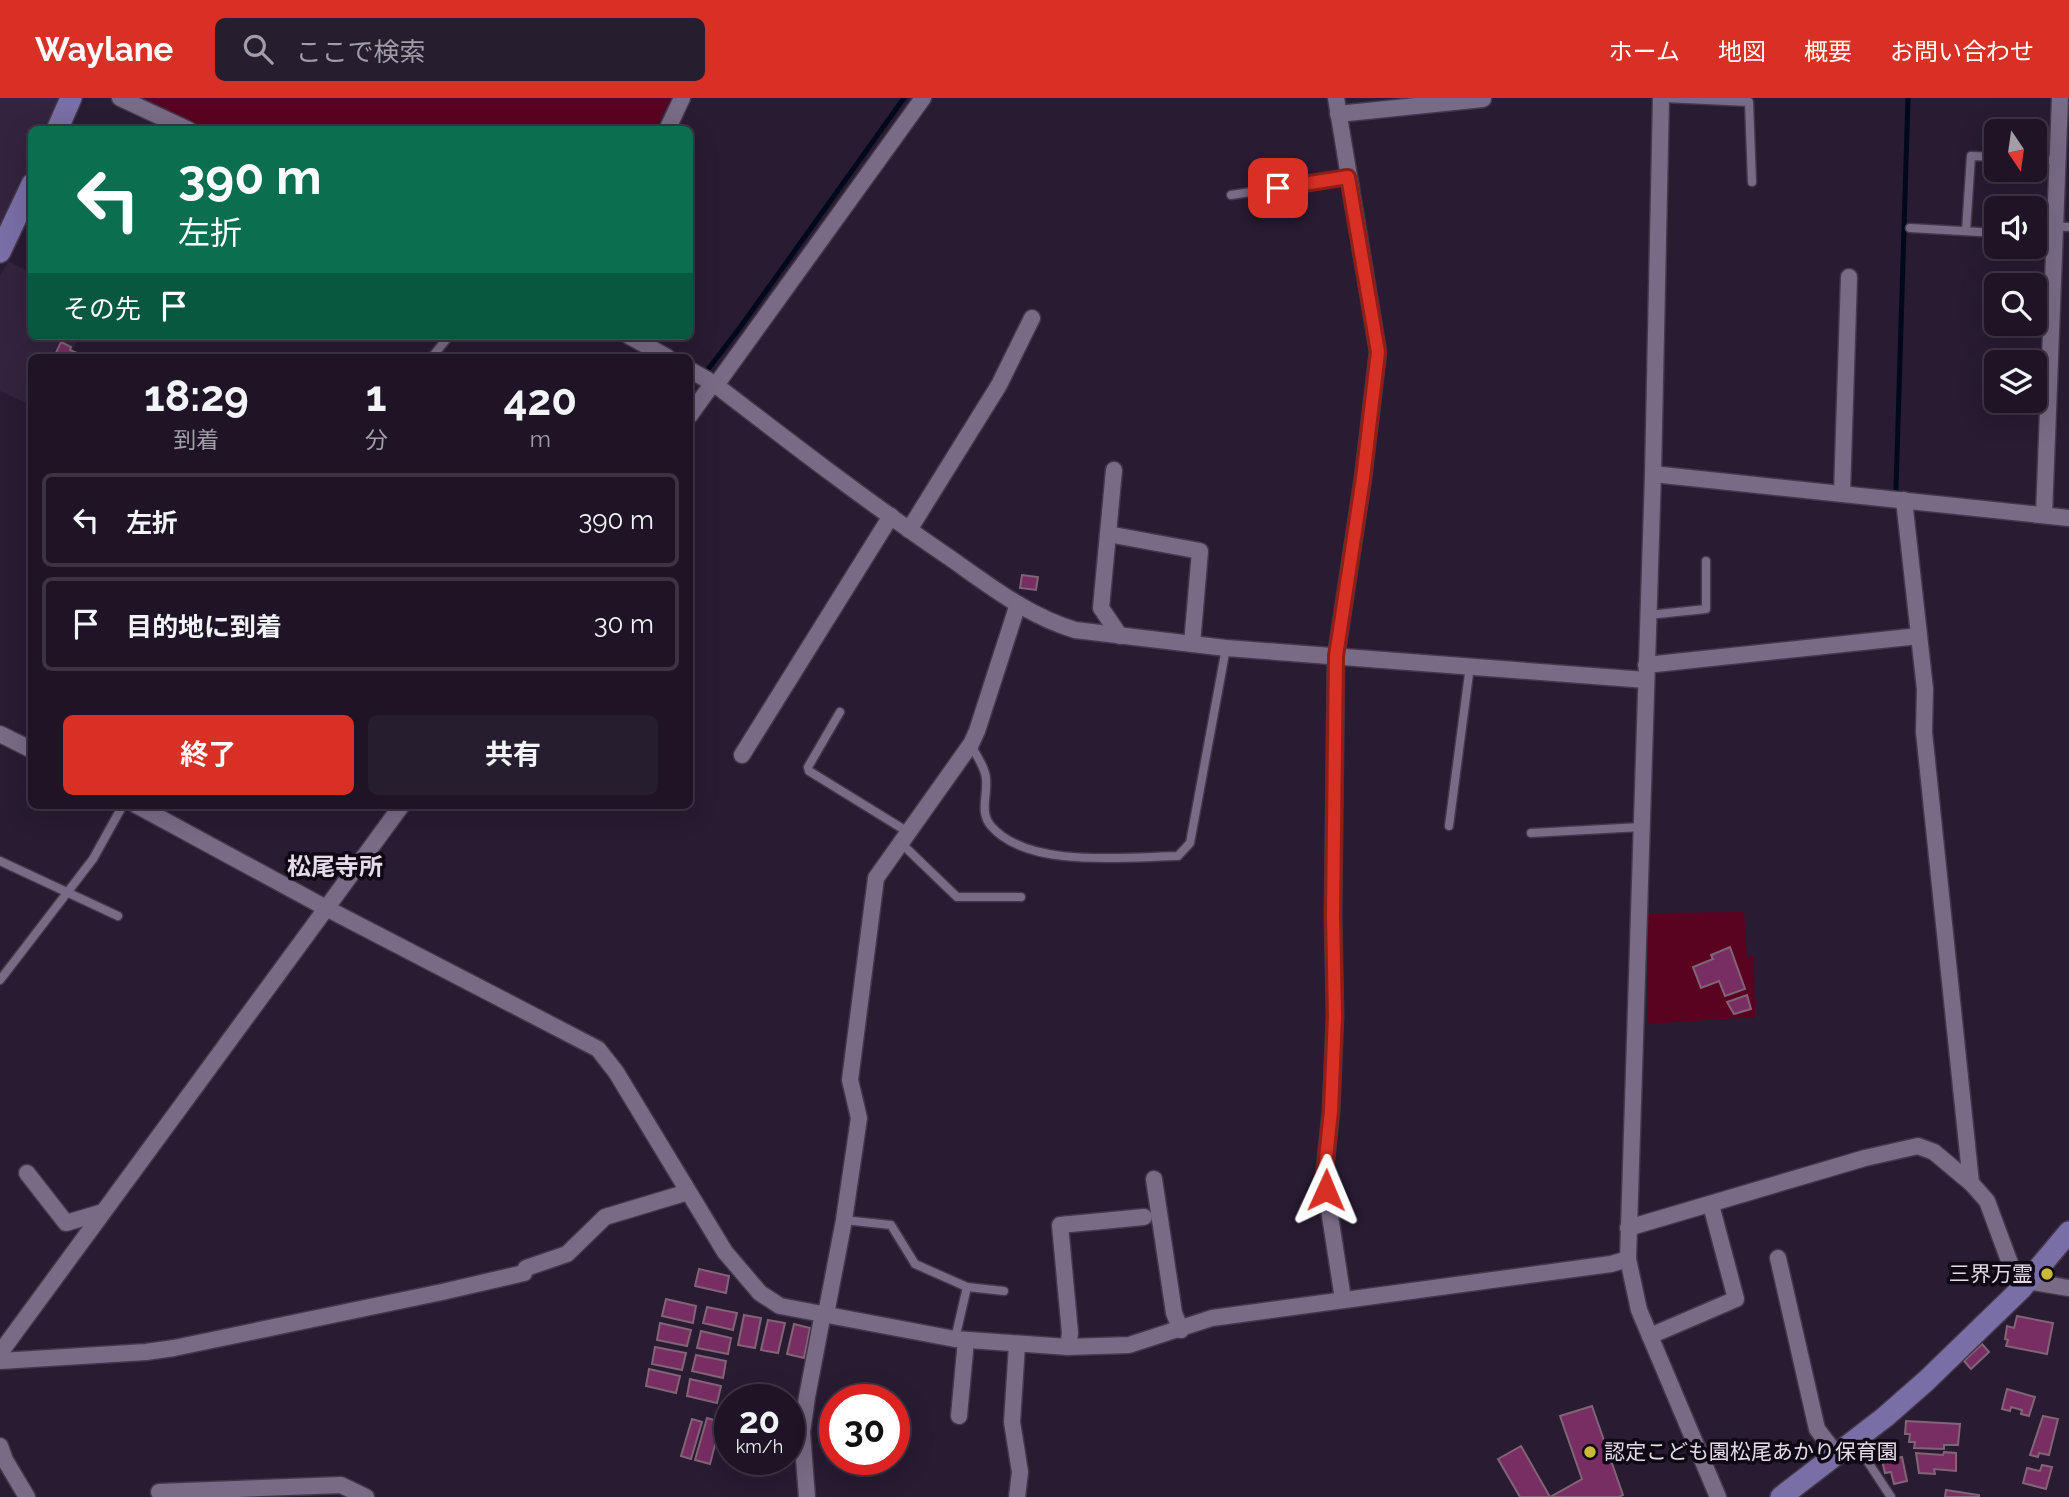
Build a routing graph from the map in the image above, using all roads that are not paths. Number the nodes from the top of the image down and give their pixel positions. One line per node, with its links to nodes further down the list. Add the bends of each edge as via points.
1 (71, 98): 9 (main road)
2 (120, 98): 10 (street)
3 (682, 98): 11 (street)
4 (923, 98): 31 (street)
5 (1662, 98): 16 (lane, via 1749,102); 34 (street)
6 (2060, 98): 14 (street)
7 (1483, 99): 8 (street)
8 (1337, 106): 15 (street)
9 (59, 126)
10 (180, 126)
11 (669, 126)
12 (1984, 156): 21 (lane, via 1971,156)
13 (2048, 160): 14 (lane)
14 (2058, 161): 20 (street)
15 (1348, 177): 18 (lane); 49 (street, via 1378,352)
16 (1752, 183)
17 (28, 192): 23 (main road)
18 (1231, 195)
19 (1910, 228): 21 (lane)
20 (2060, 230): 37 (street)
21 (1966, 231): 22 (lane)
22 (1984, 232)
23 (0, 252)
24 (1849, 277): 35 (street)
25 (1032, 318): 40 (street, via 999,385)
26 (446, 340): 28 (lane)
27 (636, 340): 29 (street)
28 (434, 354)
29 (662, 354)
30 (693, 372): 31 (street)
31 (714, 384): 32 (street); 38 (street)
32 (693, 411)
33 (1114, 470): 41 (street)
34 (1653, 474): 35 (street); 44 (street)
35 (1842, 494): 36 (street)
36 (1905, 500): 37 (street); 46 (street)
37 (2045, 515): 39 (street)
38 (891, 516): 40 (street); 56 (street)
39 (2069, 518)
40 (909, 530): 43 (street)
41 (1108, 534): 45 (street, via 1101,608); 47 (street, via 1200,551)
42 (1706, 561): 44 (lane, via 1706,609)
43 (1018, 604): 45 (street, via 1052,623); 54 (street)
44 (1648, 615): 51 (street)
45 (1120, 636): 47 (street)
46 (1919, 636): 51 (street); 72 (street, via 1924,732)
47 (1192, 644): 48 (street)
48 (1226, 648): 49 (street); 54 (lane, via 1190,843 1178,856 1083,858 1024,850 990,826 984,808 987,777)
49 (1336, 656): 50 (street); 86 (street, via 1335,1016 1325,1168)
50 (1469, 666): 51 (street); 60 (lane)
51 (1646, 673): 61 (street)
52 (840, 712): 63 (lane, via 809,771)
53 (0, 734): 55 (street)
54 (971, 744): 63 (street)
55 (28, 748)
56 (742, 755)
57 (120, 809): 65 (lane, via 93,859)
58 (143, 809): 67 (street)
59 (399, 809): 67 (street)
60 (1449, 825)
61 (1641, 827): 62 (lane); 78 (street)
62 (1531, 833)
63 (905, 838): 66 (lane, via 957,897); 77 (street, via 876,878 849,1080 859,1118)
64 (0, 861): 65 (lane)
65 (68, 891): 68 (lane); 69 (lane)
66 (1021, 897)
67 (326, 908): 73 (street, via 598,1049); 75 (street)
68 (118, 916)
69 (0, 980)
70 (27, 1173): 75 (street, via 66,1223)
71 (1154, 1179): 88 (street, via 1174,1313)
72 (1971, 1183): 74 (street, via 1934,1152 1918,1146); 82 (street, via 1987,1201 2014,1274)
73 (688, 1192): 87 (street, via 725,1252 760,1293 780,1306); 94 (street, via 605,1217 572,1251 526,1268 524,1273 174,1348)
74 (1711, 1205): 78 (street); 89 (street, via 1735,1299)
75 (103, 1212): 93 (street)
76 (1144, 1217): 92 (street, via 1059,1225)
77 (844, 1220): 83 (lane, via 891,1225 915,1264); 87 (street)
78 (1628, 1228): 81 (street)
79 (2069, 1232): 82 (main road)
80 (1778, 1258): 98 (street, via 1817,1429)
81 (1628, 1259): 86 (street); 89 (street)
82 (2027, 1281): 84 (street); 96 (main road, via 1926,1381)
83 (967, 1287): 85 (lane); 90 (lane)
84 (2069, 1288)
85 (1004, 1291)
86 (1343, 1299): 88 (street, via 1212,1318)
87 (825, 1314): 90 (street); 102 (street, via 802,1432)
88 (1181, 1330): 92 (street, via 1129,1345)
89 (1650, 1336): 104 (street)
90 (960, 1340): 91 (street); 95 (street)
91 (1017, 1345): 92 (street); 103 (street, via 1013,1422 1020,1472)
92 (1068, 1347)
93 (0, 1353)
94 (0, 1361)
95 (959, 1416)
96 (1854, 1441): 98 (main road); 106 (lane)
97 (0, 1446): 100 (street)
98 (1836, 1454): 105 (main road)
99 (159, 1492): 101 (street, via 341,1485)
100 (27, 1497)
101 (366, 1497)
102 (807, 1497)
103 (1017, 1497)
104 (1718, 1497)
105 (1781, 1497)
106 (1891, 1497)

